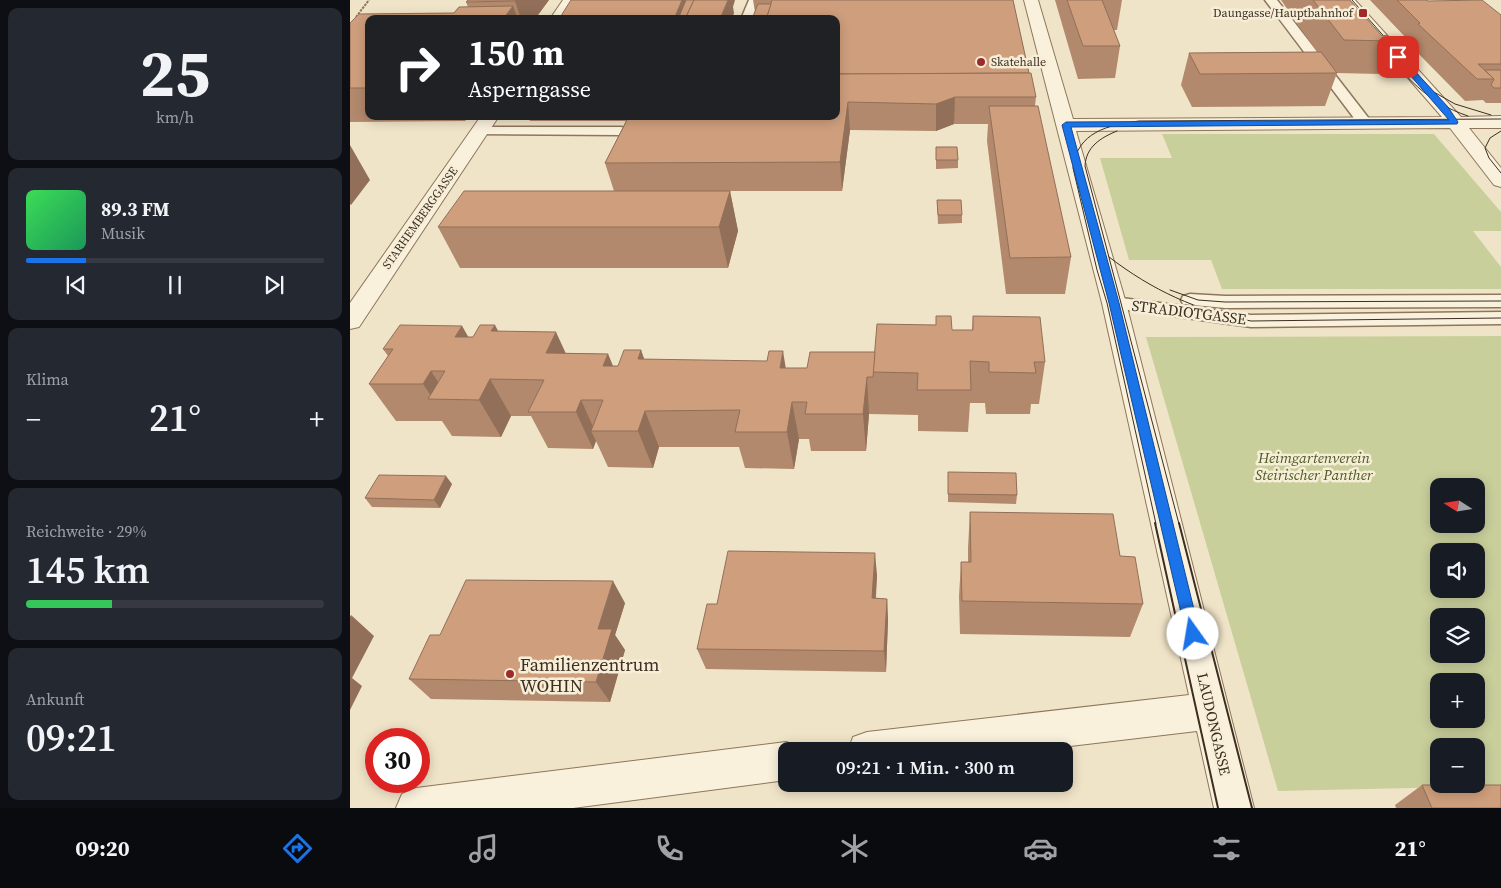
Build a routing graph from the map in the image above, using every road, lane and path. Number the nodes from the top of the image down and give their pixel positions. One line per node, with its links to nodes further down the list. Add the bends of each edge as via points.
1 (369, 0): 9 (path)
2 (570, 0): 7 (street)
3 (755, 0): 8 (lane)
4 (1032, 0): 14 (street, LAUDONGASSE)
5 (1270, 0): 12 (lane)
6 (1347, 0): 10 (street)
7 (560, 15)
8 (749, 15)
9 (356, 18)
10 (1455, 122): 11 (street); 12 (street); 16 (street)
11 (1501, 122)
12 (1365, 123): 14 (street)
13 (486, 124): 15 (lane); 20 (street, STARHEMBERGGASSE)
14 (1066, 125): 18 (street, LAUDONGASSE)
15 (621, 131)
16 (1501, 180)
17 (1501, 301): 18 (lane, STRADIOTGASSE, via 1225,302 1175,299)
18 (1114, 303): 19 (lane, STRADIOTGASSE, via 1251,321); 21 (street, LAUDONGASSE)
19 (1501, 318)
20 (350, 321)
21 (1211, 710): 22 (street); 25 (street, LAUDONGASSE)
22 (943, 742)
23 (778, 762): 24 (street)
24 (416, 808)
25 (1234, 808)

